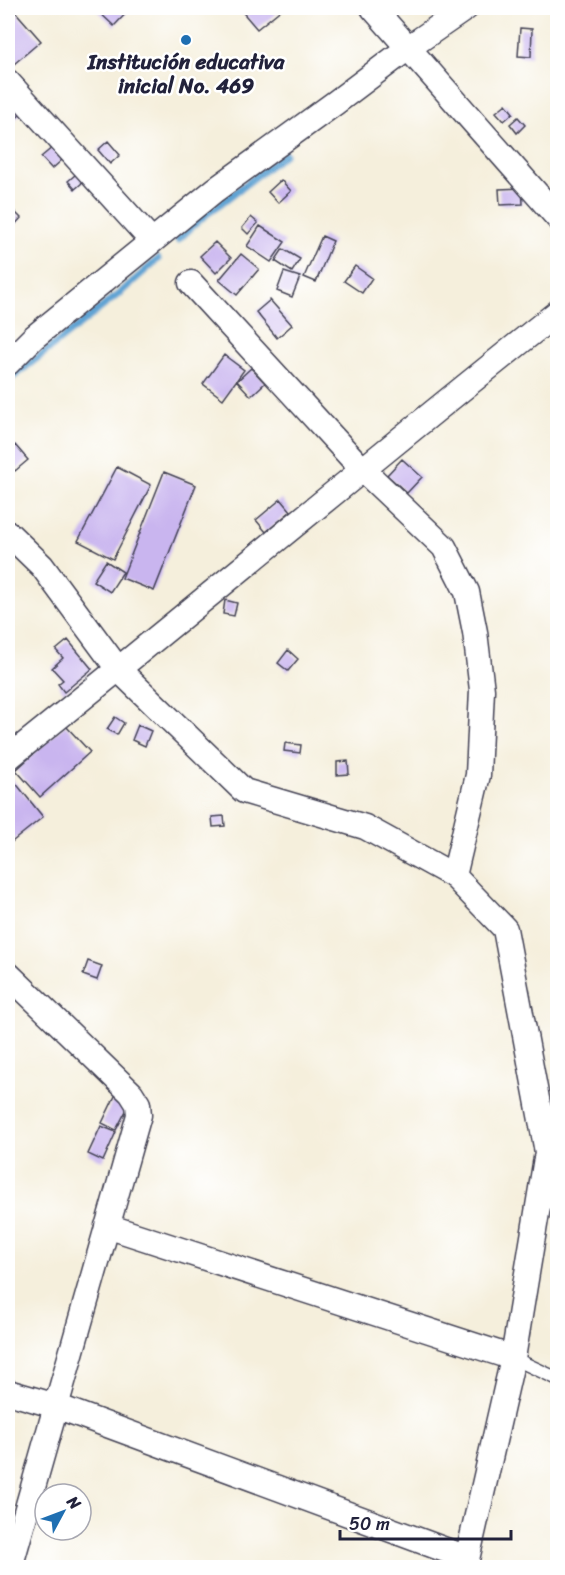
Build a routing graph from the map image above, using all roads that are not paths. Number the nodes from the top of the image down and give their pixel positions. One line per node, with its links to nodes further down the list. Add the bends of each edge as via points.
1 (373, 8): 3 (street)
2 (466, 8): 3 (street)
3 (408, 48): 5 (street); 6 (street)
4 (8, 82): 6 (street)
5 (558, 218)
6 (152, 241): 9 (street)
7 (191, 283): 10 (street)
8 (558, 312): 10 (street)
9 (8, 363)
10 (362, 469): 12 (street); 14 (street, via 444,547 467,592 482,700 478,775)
11 (8, 533): 12 (street, via 42,566)
12 (118, 669): 13 (street); 14 (street, via 244,791 365,827)
13 (8, 758)
14 (454, 876): 17 (street, via 505,929)
15 (8, 974): 18 (street, via 138,1104 139,1114)
16 (558, 1115): 17 (street)
17 (552, 1156): 19 (street)
18 (107, 1226): 19 (street); 22 (street)
19 (513, 1358): 20 (lane); 23 (street)
20 (558, 1379)
21 (8, 1392): 22 (street)
22 (56, 1406): 23 (street); 24 (street)
23 (466, 1563)
24 (10, 1568)

